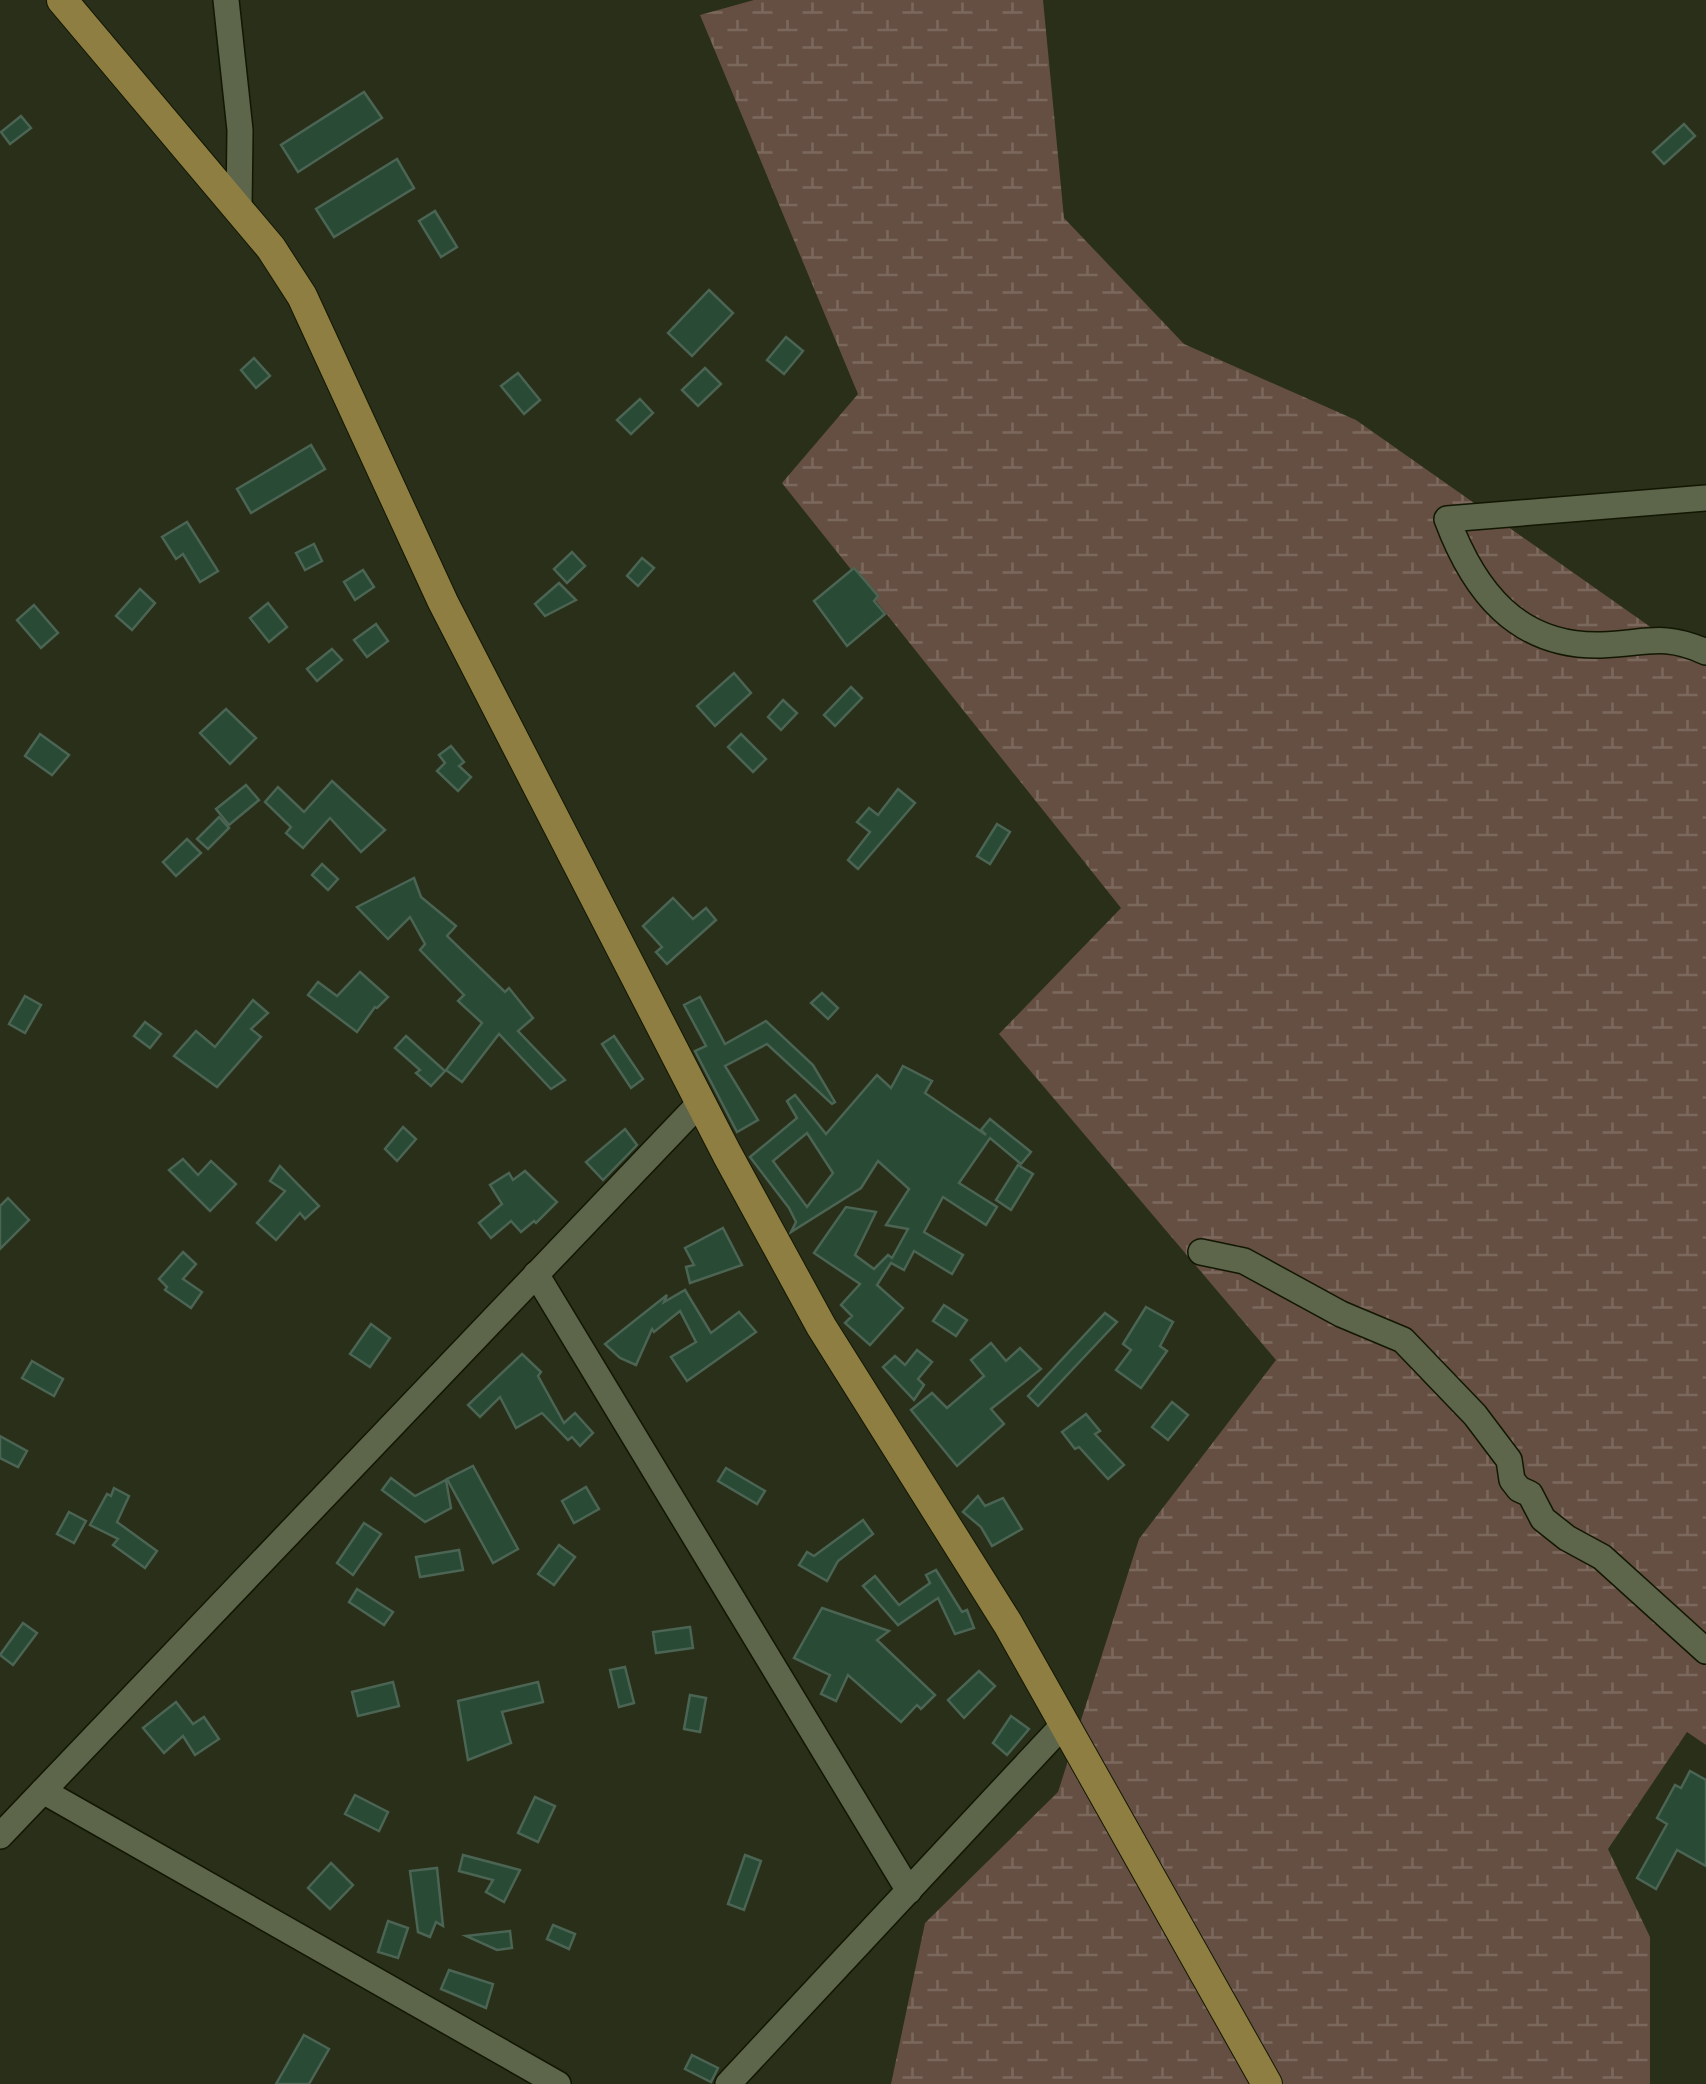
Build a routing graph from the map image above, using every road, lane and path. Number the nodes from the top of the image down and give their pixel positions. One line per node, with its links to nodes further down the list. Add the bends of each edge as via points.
1 (62, 0): 3 (main road)
2 (226, 0): 3 (street, via 240,130)
3 (239, 209): 6 (main road, via 302,296 451,618)
4 (1706, 498): 5 (street, via 1447,519 1462,559 1494,605 1525,626 1571,644 1650,638)
5 (1706, 652)
6 (700, 1103): 8 (street); 10 (main road, via 822,1326)
7 (1202, 1252): 9 (street, via 1244,1261 1403,1340 1475,1415 1543,1518 1602,1558)
8 (536, 1274): 11 (street); 13 (street)
9 (1706, 1651)
10 (1064, 1724): 13 (street); 16 (main road)
11 (43, 1790): 12 (street); 14 (street)
12 (0, 1836)
13 (909, 1891): 15 (street)
14 (558, 2084)
15 (728, 2084)
16 (1267, 2084)

